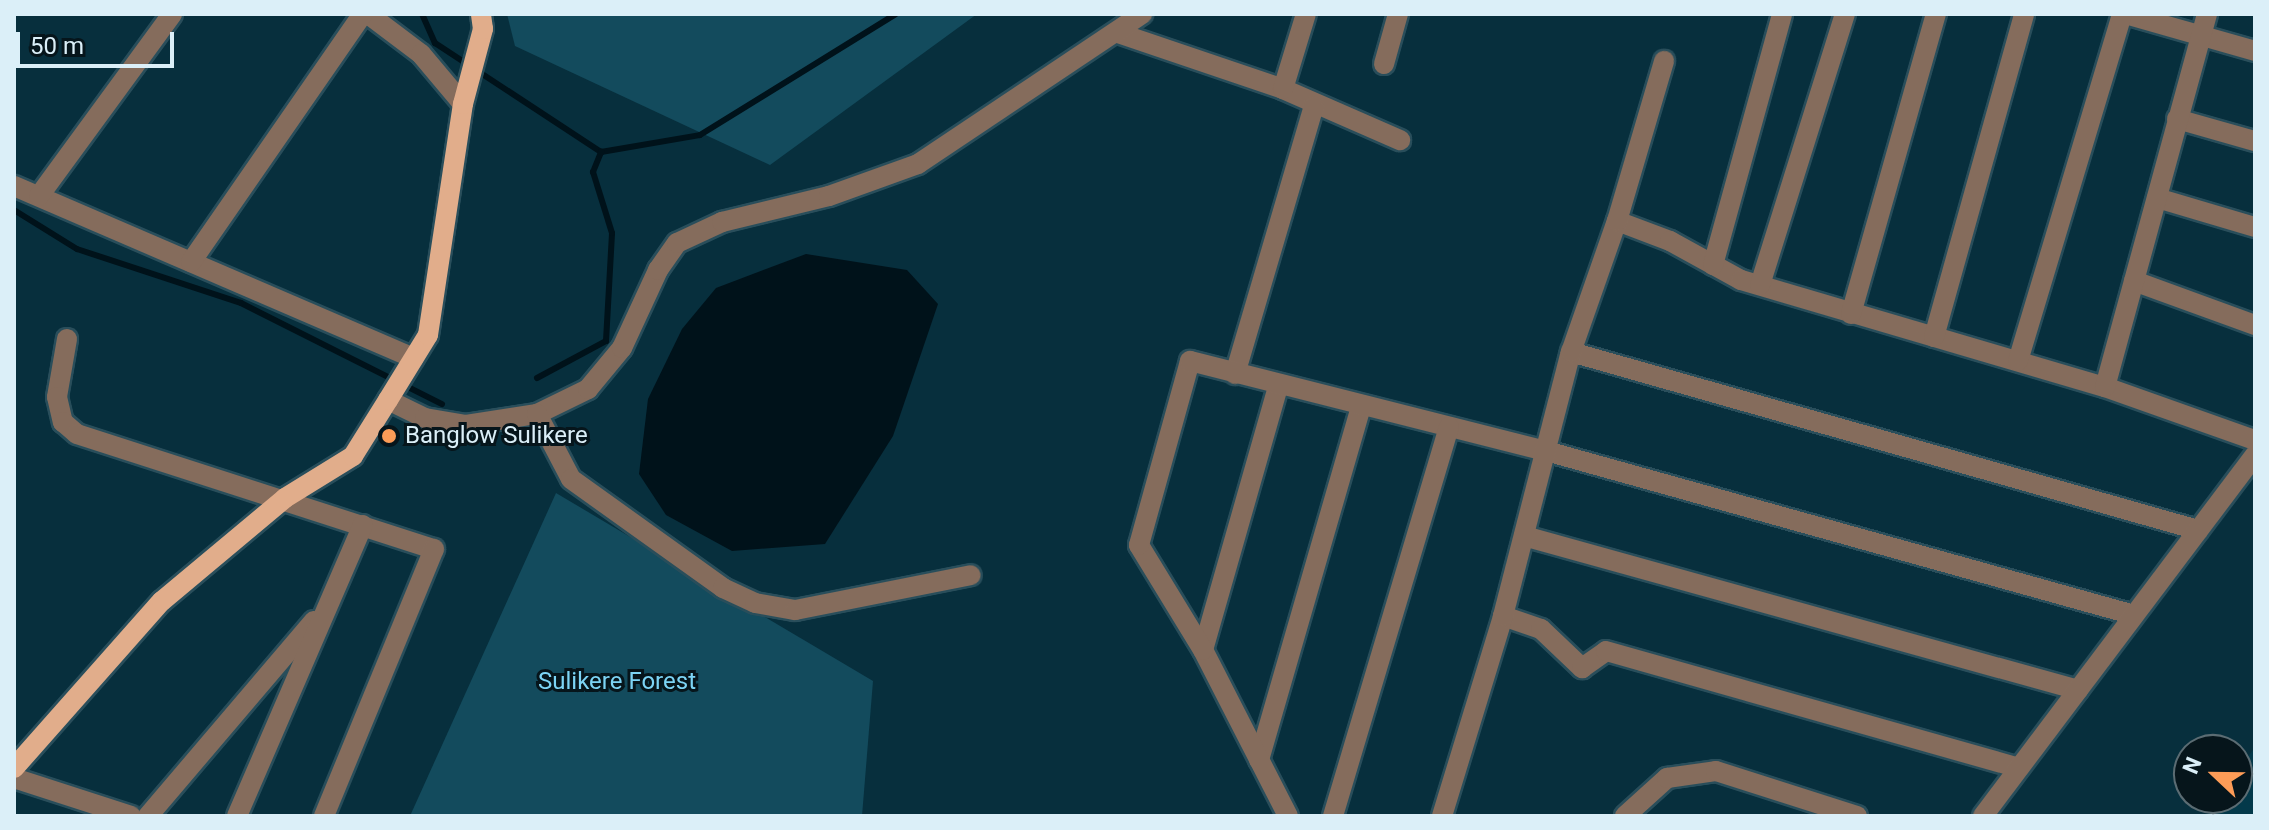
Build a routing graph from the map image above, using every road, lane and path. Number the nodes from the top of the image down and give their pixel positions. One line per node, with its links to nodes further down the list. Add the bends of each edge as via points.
1 (172, 14): 25 (street)
2 (365, 14): 19 (street, via 421,54); 29 (street)
3 (1142, 14): 13 (street)
4 (1306, 14): 18 (street)
5 (1398, 14): 17 (street)
6 (1782, 14): 30 (street)
7 (1845, 14): 32 (street)
8 (1936, 14): 33 (street)
9 (2024, 14): 35 (street)
10 (2124, 14): 14 (street); 39 (street)
11 (2207, 14): 14 (street)
12 (482, 21): 19 (main road)
13 (1118, 33): 18 (street); 45 (street, via 918,164 829,196 736,218 677,243 658,270 622,348 588,389)
14 (2200, 35): 15 (street); 21 (street)
15 (2255, 51)
16 (1664, 61): 27 (street)
17 (1384, 64)
18 (1283, 89): 20 (street)
19 (463, 104): 38 (main road, via 428,335)
20 (1314, 106): 22 (street); 40 (street)
21 (2177, 119): 23 (street); 26 (street)
22 (1400, 140)
23 (2255, 141)
24 (14, 186): 25 (street)
25 (39, 196): 29 (street)
26 (2157, 198): 28 (street); 31 (street)
27 (1617, 221): 30 (street); 37 (street)
28 (2255, 227)
29 (191, 262): 38 (street)
30 (1713, 265): 32 (street)
31 (2134, 281): 34 (street); 42 (street)
32 (1760, 285): 33 (street)
33 (1851, 314): 35 (street)
34 (2255, 325)
35 (1934, 337): 39 (street)
36 (67, 339): 50 (street, via 57,397 63,422 77,434)
37 (1571, 352): 48 (street); 52 (street)
38 (414, 358): 43 (main road)
39 (2018, 361): 42 (street)
40 (1235, 374): 41 (street); 58 (street, via 1190,361 1139,545)
41 (1278, 386): 44 (street); 58 (street)
42 (2105, 387): 47 (street)
43 (388, 400): 45 (street, via 425,418 466,425); 50 (main road, via 353,456)
44 (1361, 406): 46 (street); 60 (street)
45 (537, 414): 54 (street, via 571,479 723,588 755,603 795,610)
46 (1449, 427): 48 (street); 69 (street)
47 (2255, 440)
48 (1546, 451): 53 (street); 56 (street)
49 (2255, 455): 52 (street)
50 (285, 498): 51 (street); 61 (main road, via 162,601)
51 (363, 525): 55 (street); 67 (street, via 434,549)
52 (2198, 530): 56 (street)
53 (1524, 536): 57 (street); 59 (street)
54 (971, 575)
55 (329, 603): 65 (street); 66 (street)
56 (2134, 615): 59 (street)
57 (1503, 616): 62 (street, via 1541,629 1582,668 1606,651); 70 (street)
58 (1203, 650): 60 (street)
59 (2078, 690): 62 (street)
60 (1259, 760): 68 (street)
61 (14, 768)
62 (2019, 768): 73 (street)
63 (14, 778): 64 (street)
64 (131, 816)
65 (148, 816)
66 (237, 816)
67 (324, 816)
68 (1288, 816)
69 (1333, 816)
70 (1442, 816)
71 (1625, 816): 72 (street, via 1667,778 1716,771)
72 (1857, 816)
73 (1983, 816)

